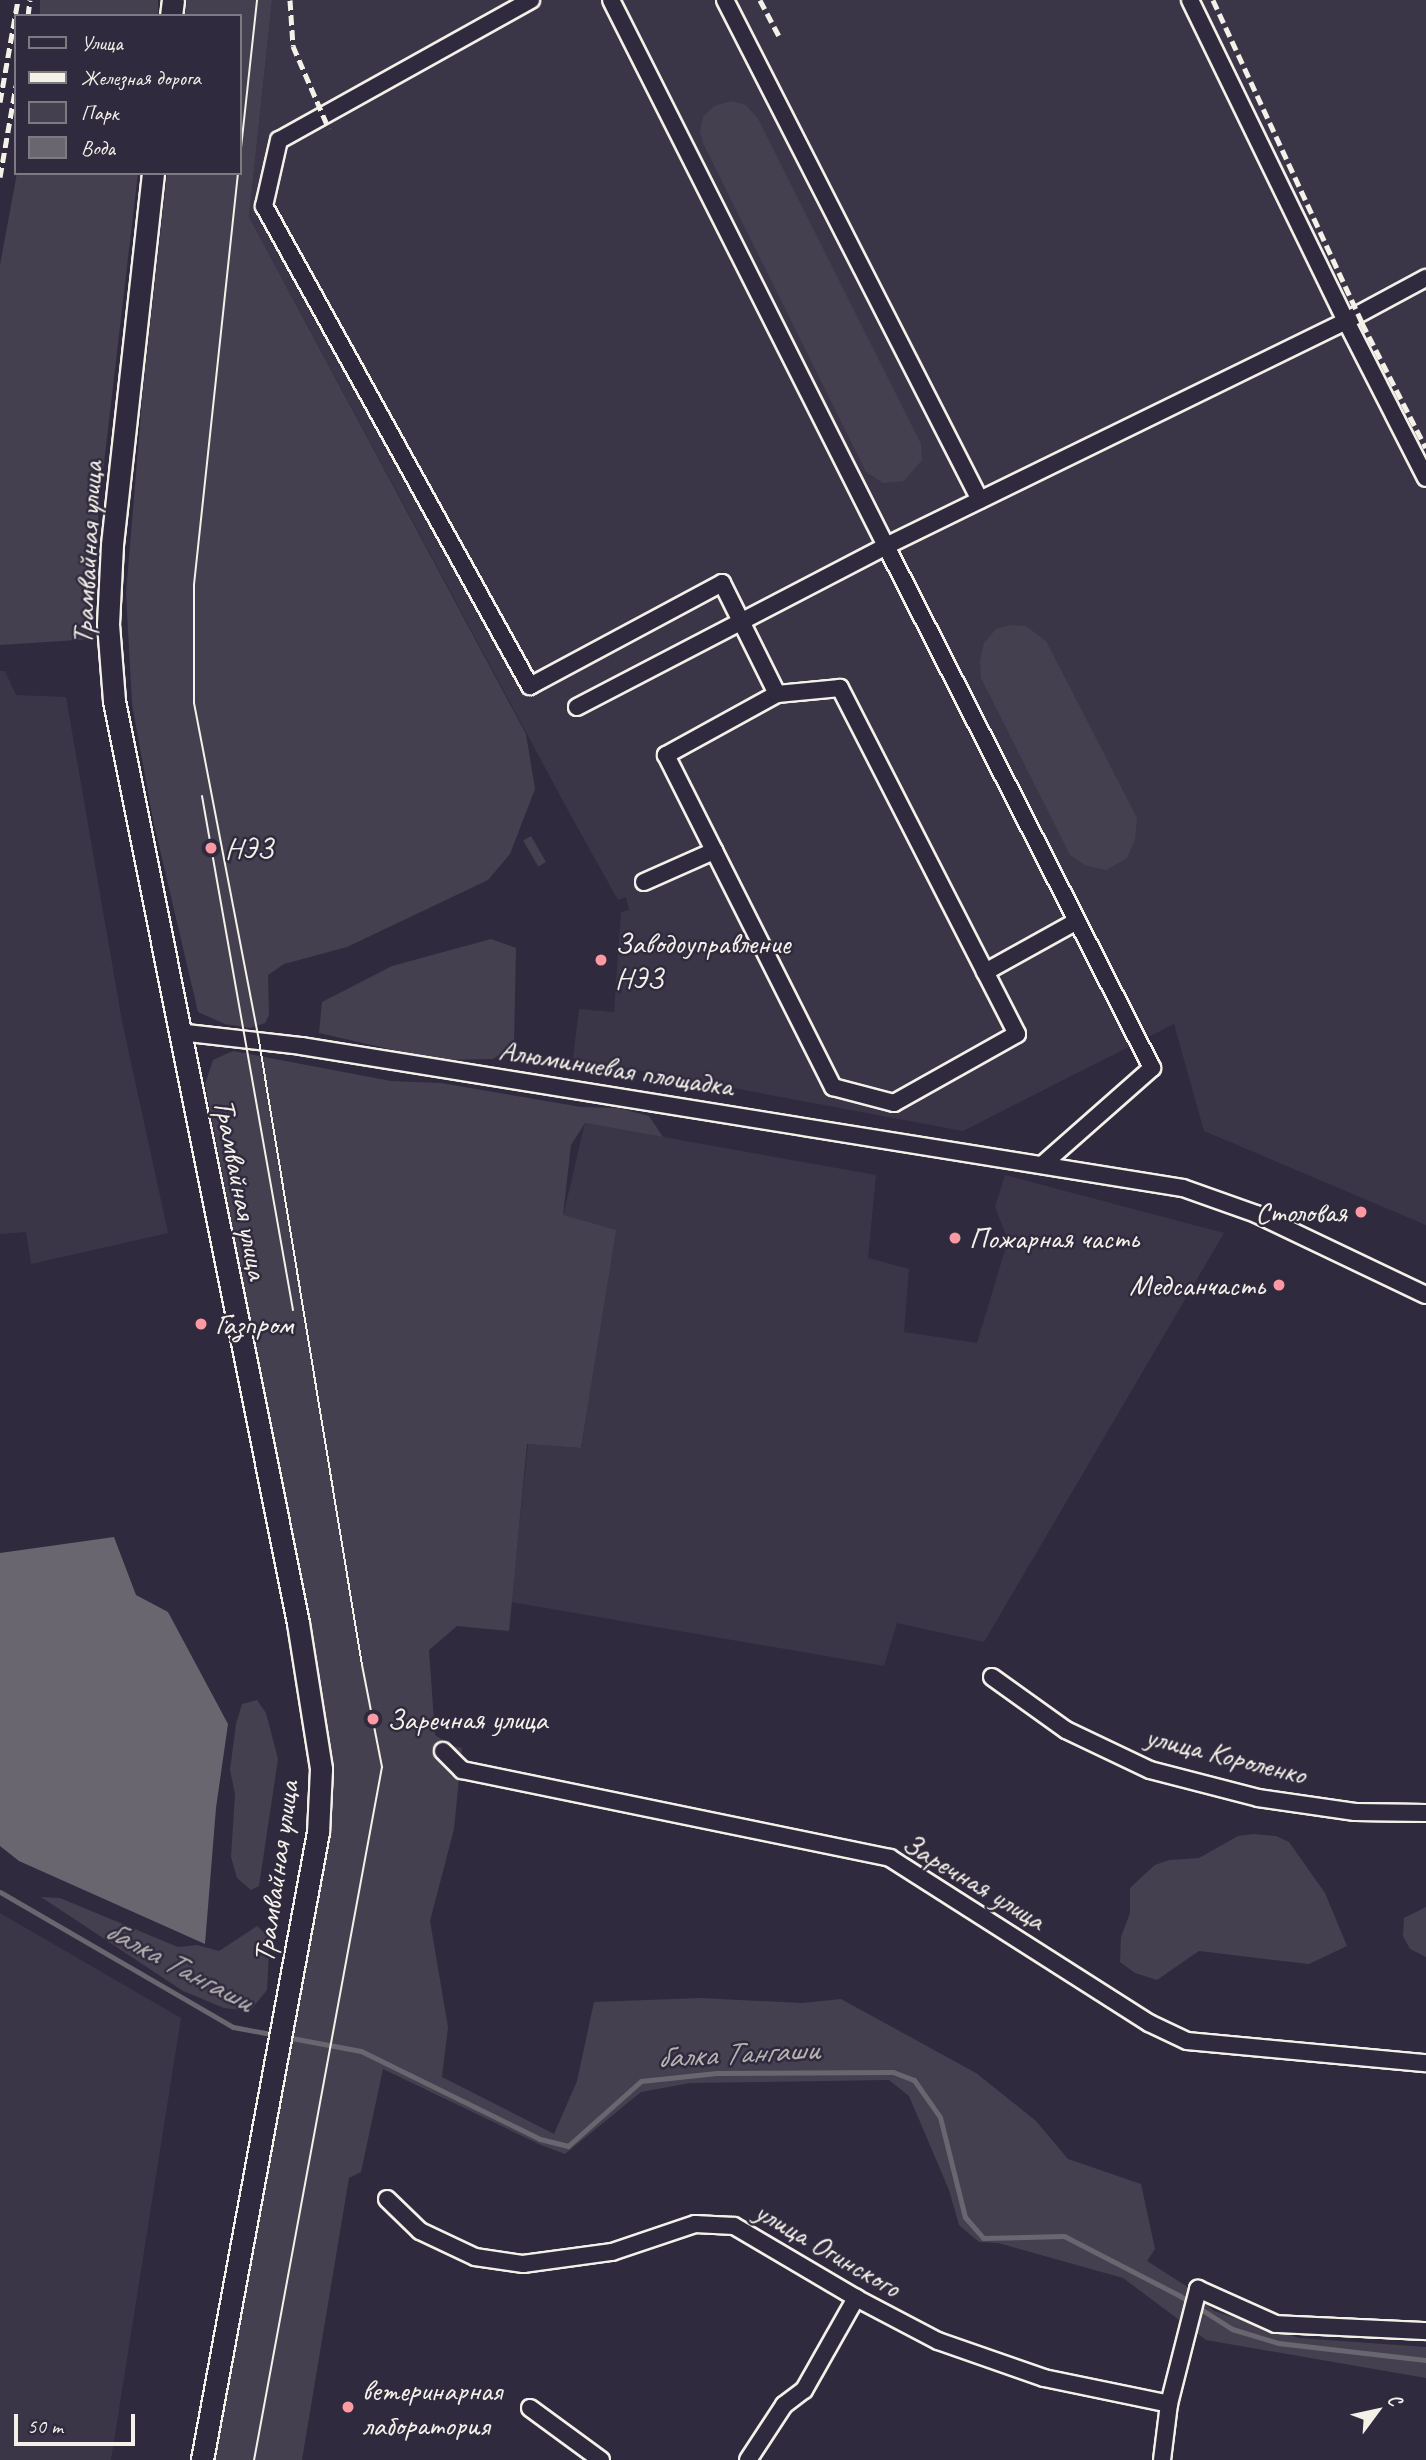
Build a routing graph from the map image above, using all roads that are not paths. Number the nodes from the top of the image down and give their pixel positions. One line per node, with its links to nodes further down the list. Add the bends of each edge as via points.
1 (531, 0): 11 (street, via 279,140 264,206 530,686 722,583)
2 (611, 0): 10 (street)
3 (725, 0): 9 (street)
4 (1190, 0): 7 (street)
5 (153, 175): 18 (main road, Трамвайная улица, via 112,545 108,624 114,701)
6 (1426, 278): 7 (street)
7 (1346, 321): 8 (street); 9 (street)
8 (1426, 478)
9 (980, 499): 10 (street)
10 (886, 546): 11 (street); 16 (street)
11 (740, 622): 12 (street); 13 (street)
12 (777, 694): 14 (street, via 666,755); 17 (street, via 840,688)
13 (578, 707)
14 (714, 851): 15 (street); 17 (street, via 833,1087 894,1103 1017,1034)
15 (645, 883)
16 (1077, 921): 17 (street); 19 (street, via 1152,1068)
17 (985, 972)
18 (179, 1032): 19 (street, Алюминиевая площадка, via 301,1046); 30 (main road, Трамвайная улица, via 295,1609 321,1769 318,1832)
19 (1042, 1165): 20 (street, Алюминиевая площадка, via 1183,1188 1255,1214)
20 (1426, 1295)
21 (992, 1677): 23 (street, улица Короленко, via 1066,1731 1150,1770 1258,1798 1355,1812)
22 (443, 1751): 24 (street, Заречная улица, via 462,1770 890,1858 1149,2023 1187,2041)
23 (1426, 1813)
24 (1426, 2063)
25 (387, 2199): 26 (street, улица Огинского, via 420,2231 475,2257 523,2264 612,2252 695,2224 734,2226)
26 (856, 2298): 28 (street, улица Огинского, via 938,2341 1044,2378); 32 (street, via 804,2390 784,2405)
27 (1426, 2331): 28 (street, via 1276,2324 1198,2289)
28 (1169, 2404): 33 (street)
29 (530, 2408): 31 (street)
30 (202, 2460)
31 (601, 2460)
32 (748, 2460)
33 (1163, 2460)

